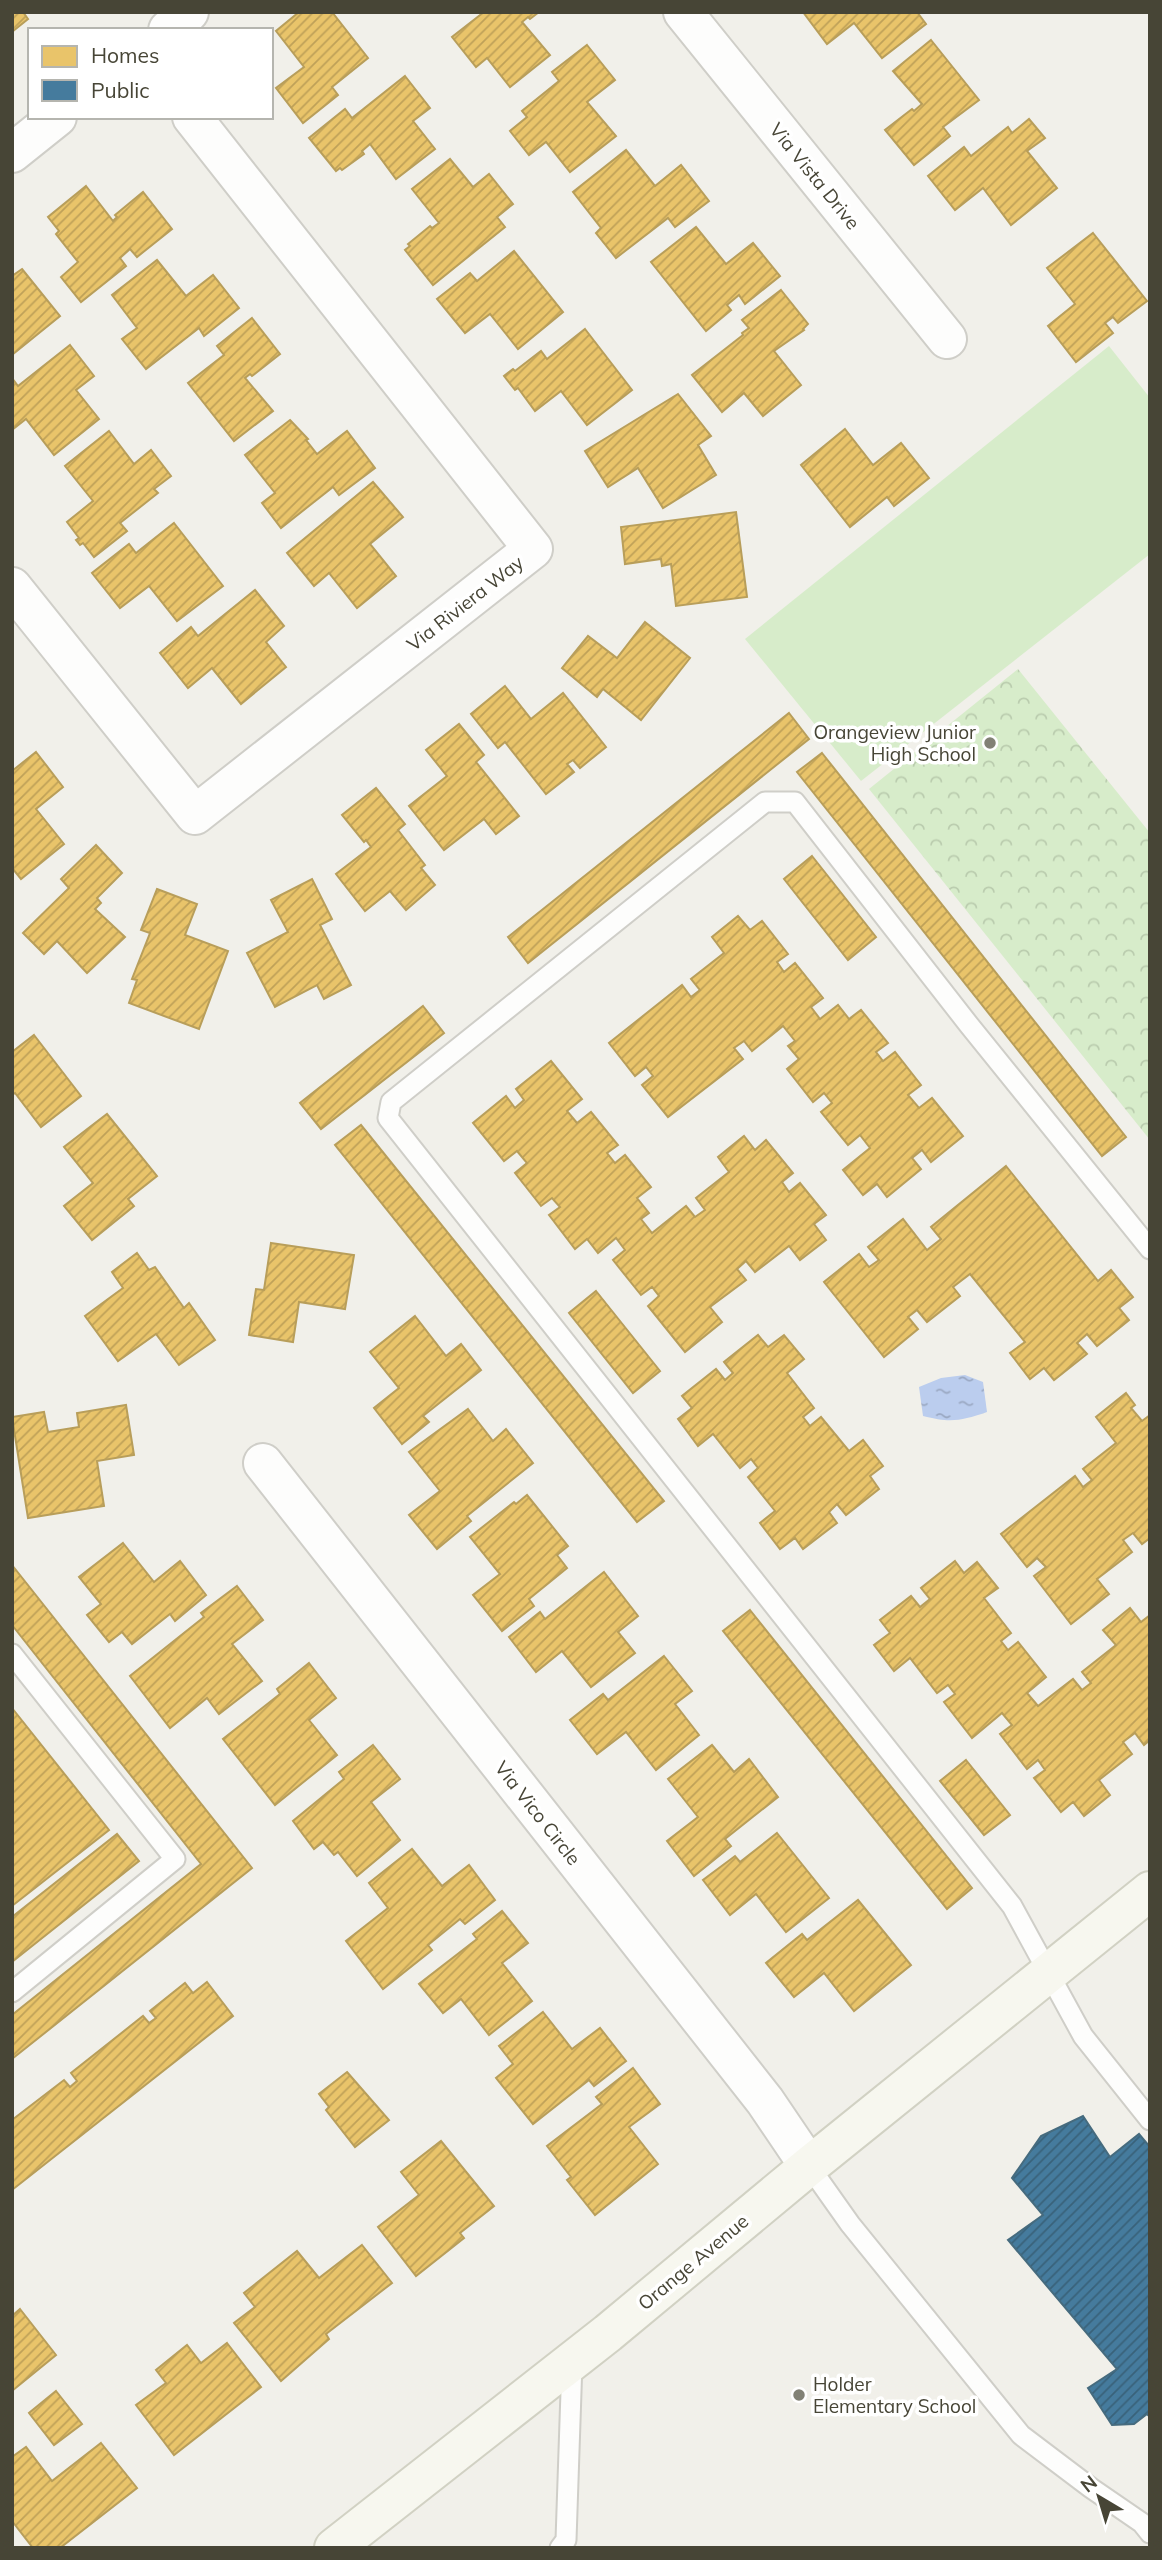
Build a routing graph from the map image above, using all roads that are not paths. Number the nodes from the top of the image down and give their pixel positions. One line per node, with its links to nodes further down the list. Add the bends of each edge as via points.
1 (190, 12): 3 (street)
2 (683, 12): 7 (street, Via Vista Drive)
3 (170, 28)
4 (55, 119): 6 (street)
5 (194, 119): 8 (street, Via Riviera Way, via 533,550 195,815)
6 (12, 153)
7 (947, 339)
8 (12, 587)
9 (1150, 1249): 13 (lane, via 795,802 765,802 391,1102 388,1118 1003,1896)
10 (263, 1463): 16 (street, Via Vico Circle, via 765,2101)
11 (12, 1654): 14 (lane, via 175,1859)
12 (1150, 1891): 13 (main road, Orange Avenue)
13 (1049, 1971): 15 (lane, via 1083,2036); 16 (main road, Orange Avenue)
14 (12, 1992)
15 (1150, 2120)
16 (809, 2166): 17 (main road, Orange Avenue); 18 (lane, via 850,2224 1021,2435)
17 (572, 2361): 19 (main road, Orange Avenue); 20 (lane, via 566,2540)
18 (1150, 2533)
19 (334, 2548)
20 (560, 2548)

